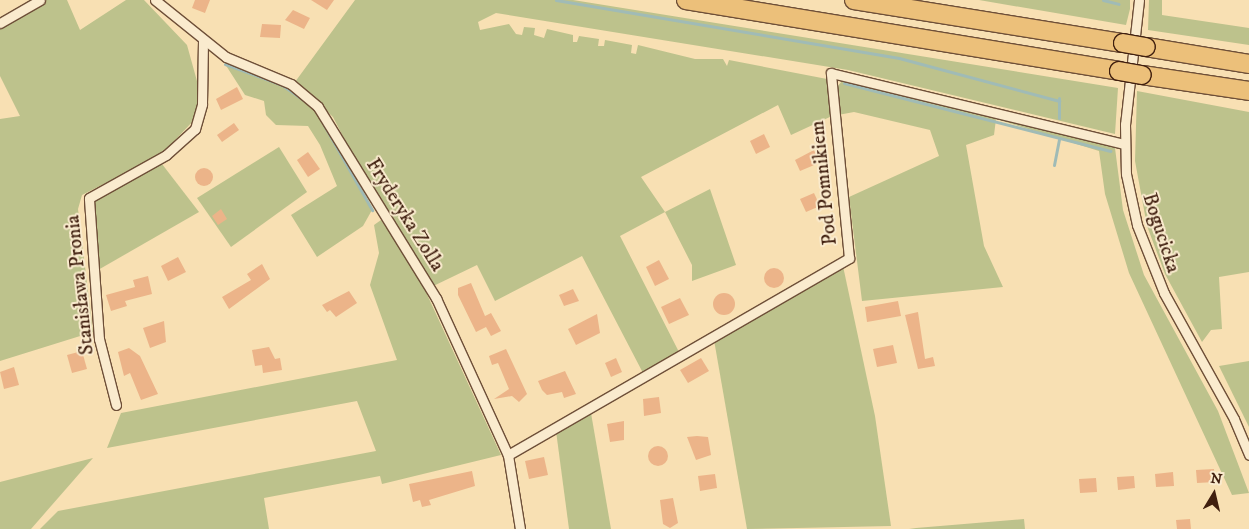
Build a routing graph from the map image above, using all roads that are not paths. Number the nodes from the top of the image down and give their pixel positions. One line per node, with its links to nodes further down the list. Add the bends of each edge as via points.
1 (40, 0): 6 (street)
2 (155, 0): 7 (street, Fryderyka Zolla)
3 (686, 0): 9 (highway, bridge)
4 (854, 0): 8 (highway, bridge)
5 (1139, 0): 10 (street, Bogucicka)
6 (0, 22)
7 (203, 40): 11 (street, Stanisława Pronia, via 201,114 190,135 166,155 89,198 99,339); 12 (street, Fryderyka Zolla, via 240,64 291,84 318,107 436,298)
8 (1249, 64)
9 (1249, 91)
10 (1124, 144): 12 (street, Pod Pomnikiem, via 831,73 849,258); 13 (street, Bogucicka, via 1131,200 1154,272)
11 (116, 405)
12 (508, 455): 14 (street, Fryderyka Zolla)
13 (1249, 455)
14 (520, 529)

